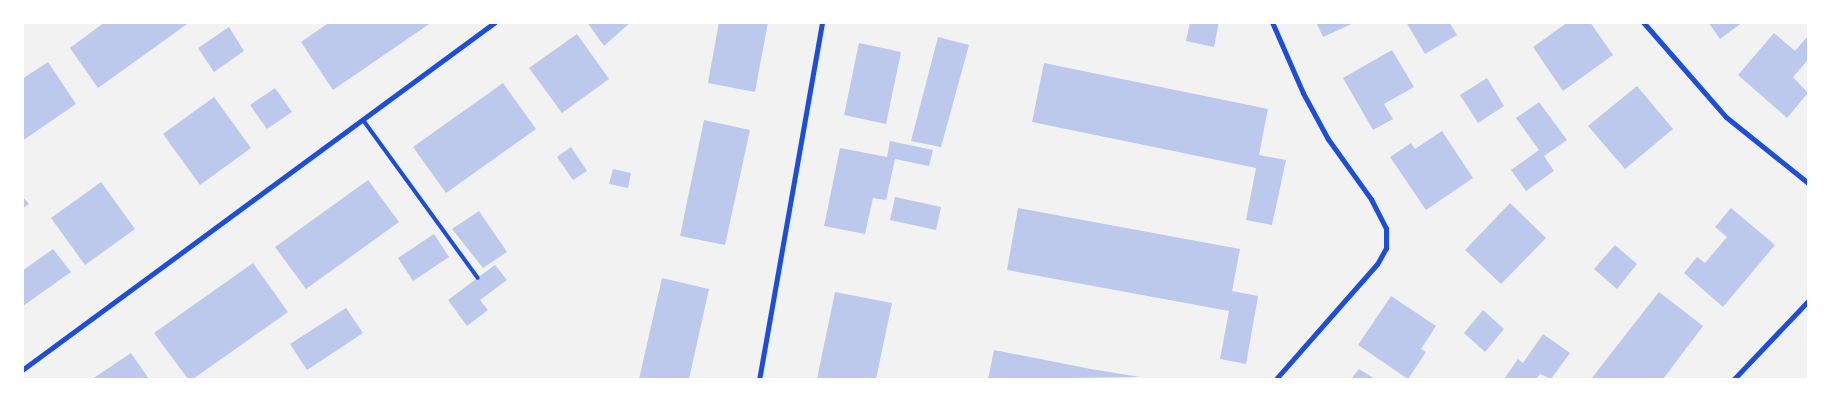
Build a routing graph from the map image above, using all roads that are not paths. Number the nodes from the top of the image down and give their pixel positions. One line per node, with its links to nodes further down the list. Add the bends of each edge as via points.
1 (495, 22): 5 (street)
2 (822, 22): 10 (street)
3 (1272, 22): 11 (street, via 1303,93 1386,228 1386,248 1377,264)
4 (1643, 22): 6 (street, via 1726,117)
5 (363, 120): 7 (lane); 9 (street)
6 (1808, 183)
7 (478, 278)
8 (1808, 302): 12 (street)
9 (22, 370)
10 (759, 380)
11 (1275, 380)
12 (1733, 380)

